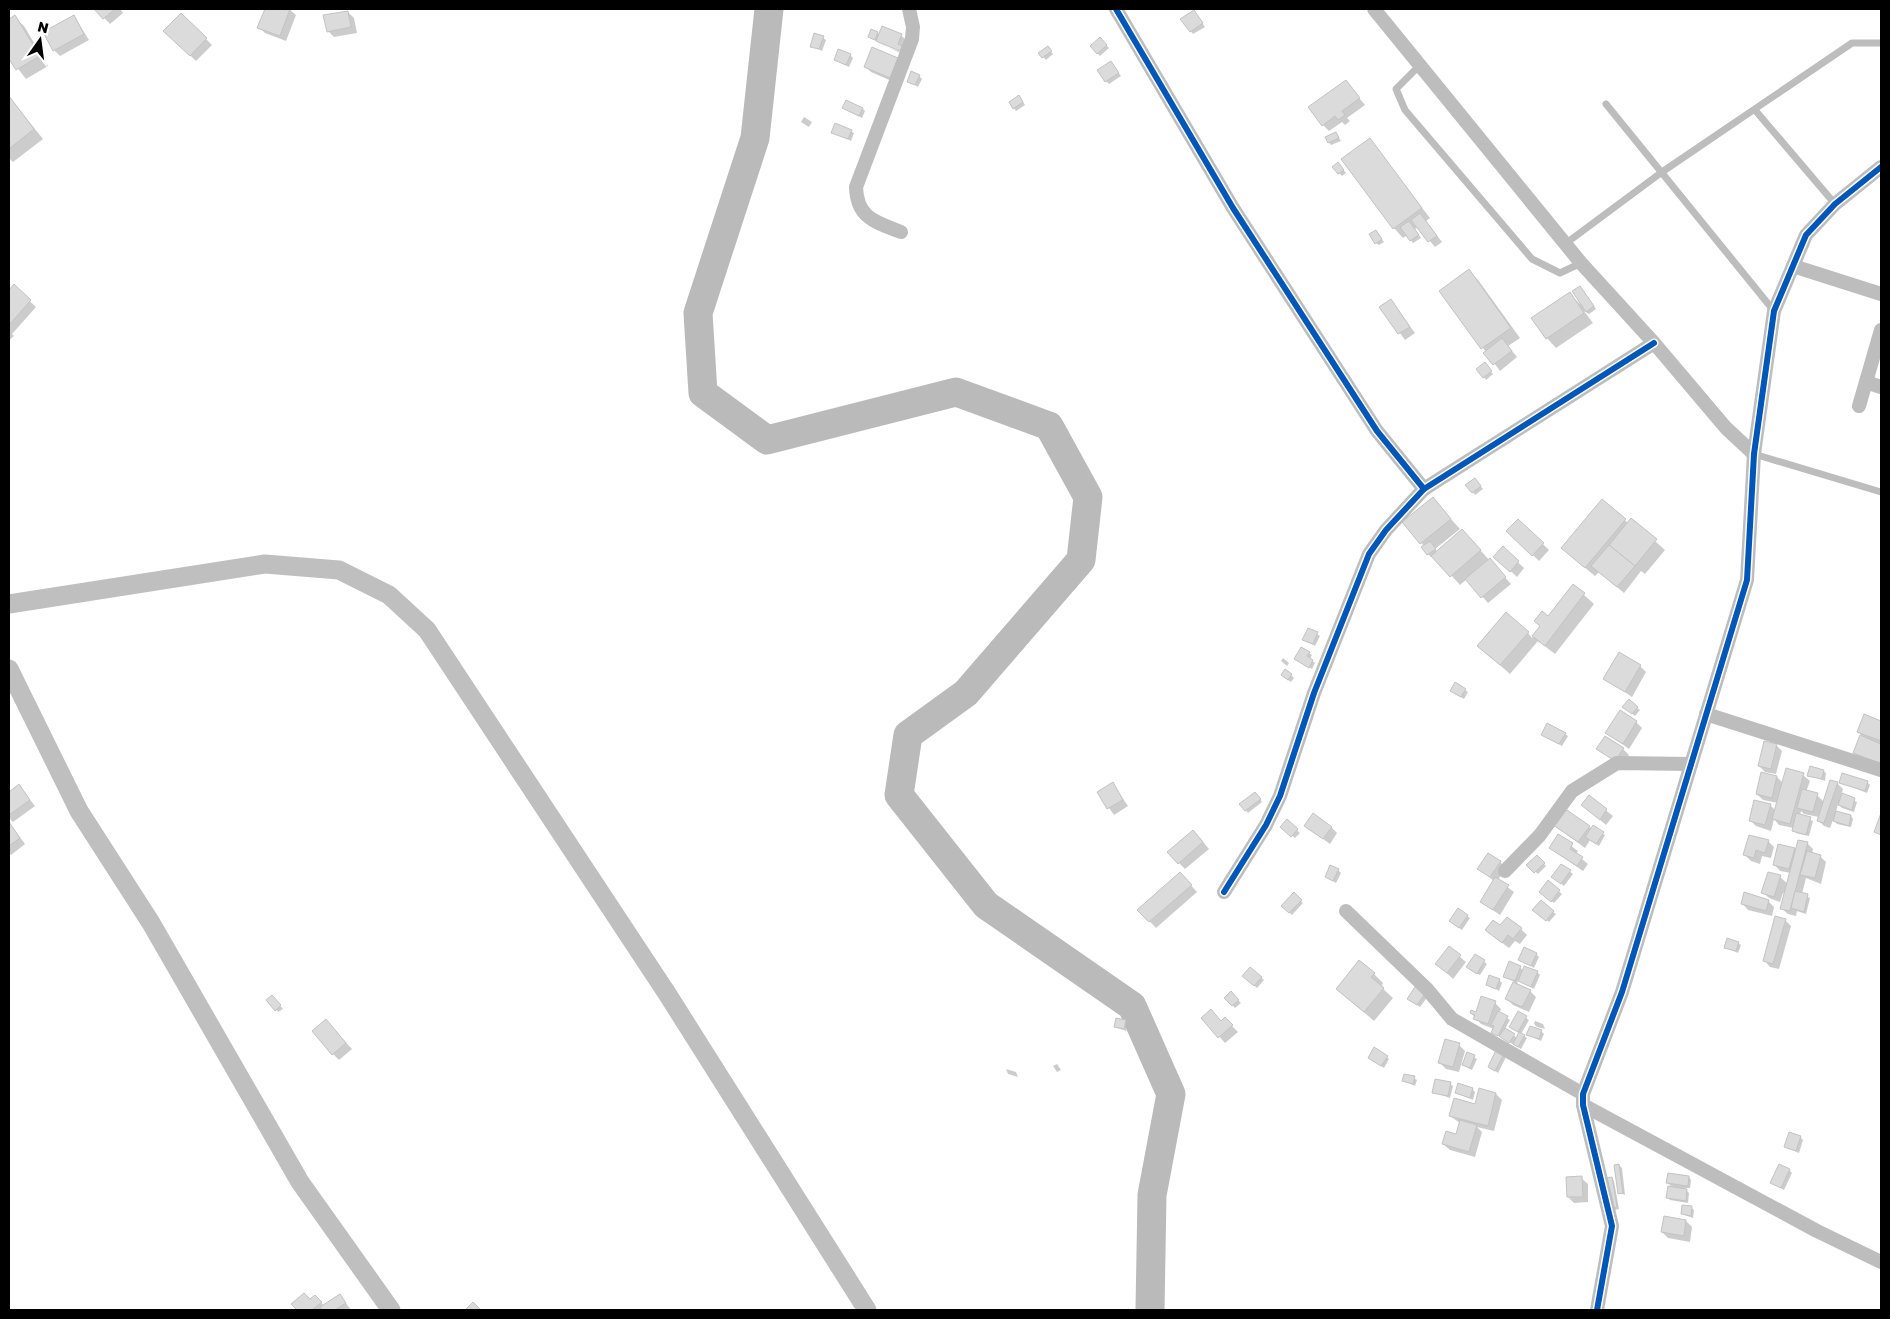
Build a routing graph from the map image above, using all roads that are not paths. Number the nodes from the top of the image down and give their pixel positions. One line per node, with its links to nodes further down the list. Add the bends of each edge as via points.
1 (909, 9): 11 (street, via 912,39 856,187 856,201 861,212 879,224)
2 (1116, 9): 23 (street, via 1233,208 1377,431)
3 (1374, 9): 5 (street)
4 (1881, 43): 7 (lane, via 1852,43)
5 (1420, 65): 12 (street); 13 (lane, via 1396,89 1406,110 1532,259 1560,273)
6 (1606, 104): 9 (lane)
7 (1755, 110): 9 (lane); 10 (lane)
8 (1881, 167): 10 (street)
9 (1662, 172): 12 (lane); 16 (lane)
10 (1835, 204): 14 (street, via 1806,235)
11 (901, 232)
12 (1565, 244): 13 (street)
13 (1581, 263): 18 (street)
14 (1792, 266): 15 (street); 16 (street)
15 (1881, 294)
16 (1774, 311): 22 (street)
17 (1881, 330): 19 (street)
18 (1654, 343): 22 (street, via 1726,428); 23 (street)
19 (1866, 382): 20 (street); 21 (street)
20 (1881, 387)
21 (1858, 406)
22 (1754, 454): 24 (lane); 27 (street, via 1746,580)
23 (1424, 490): 31 (street, via 1386,530 1369,554 1314,693 1280,796 1266,825)
24 (1881, 492)
25 (9, 604): 36 (main road, via 265,564 339,570 389,595 427,630 668,995)
26 (9, 668): 35 (main road, via 78,811 151,923 300,1182)
27 (1706, 714): 28 (street); 29 (street)
28 (1691, 764): 30 (street, via 1617,763 1572,791 1540,836); 33 (street, via 1622,992)
29 (1881, 770)
30 (1506, 871)
31 (1224, 892)
32 (1346, 910): 33 (street, via 1427,989 1452,1019)
33 (1583, 1100): 34 (street, via 1817,1231); 37 (street, via 1612,1226)
34 (1881, 1262)
35 (391, 1310)
36 (866, 1310)
37 (1597, 1310)

